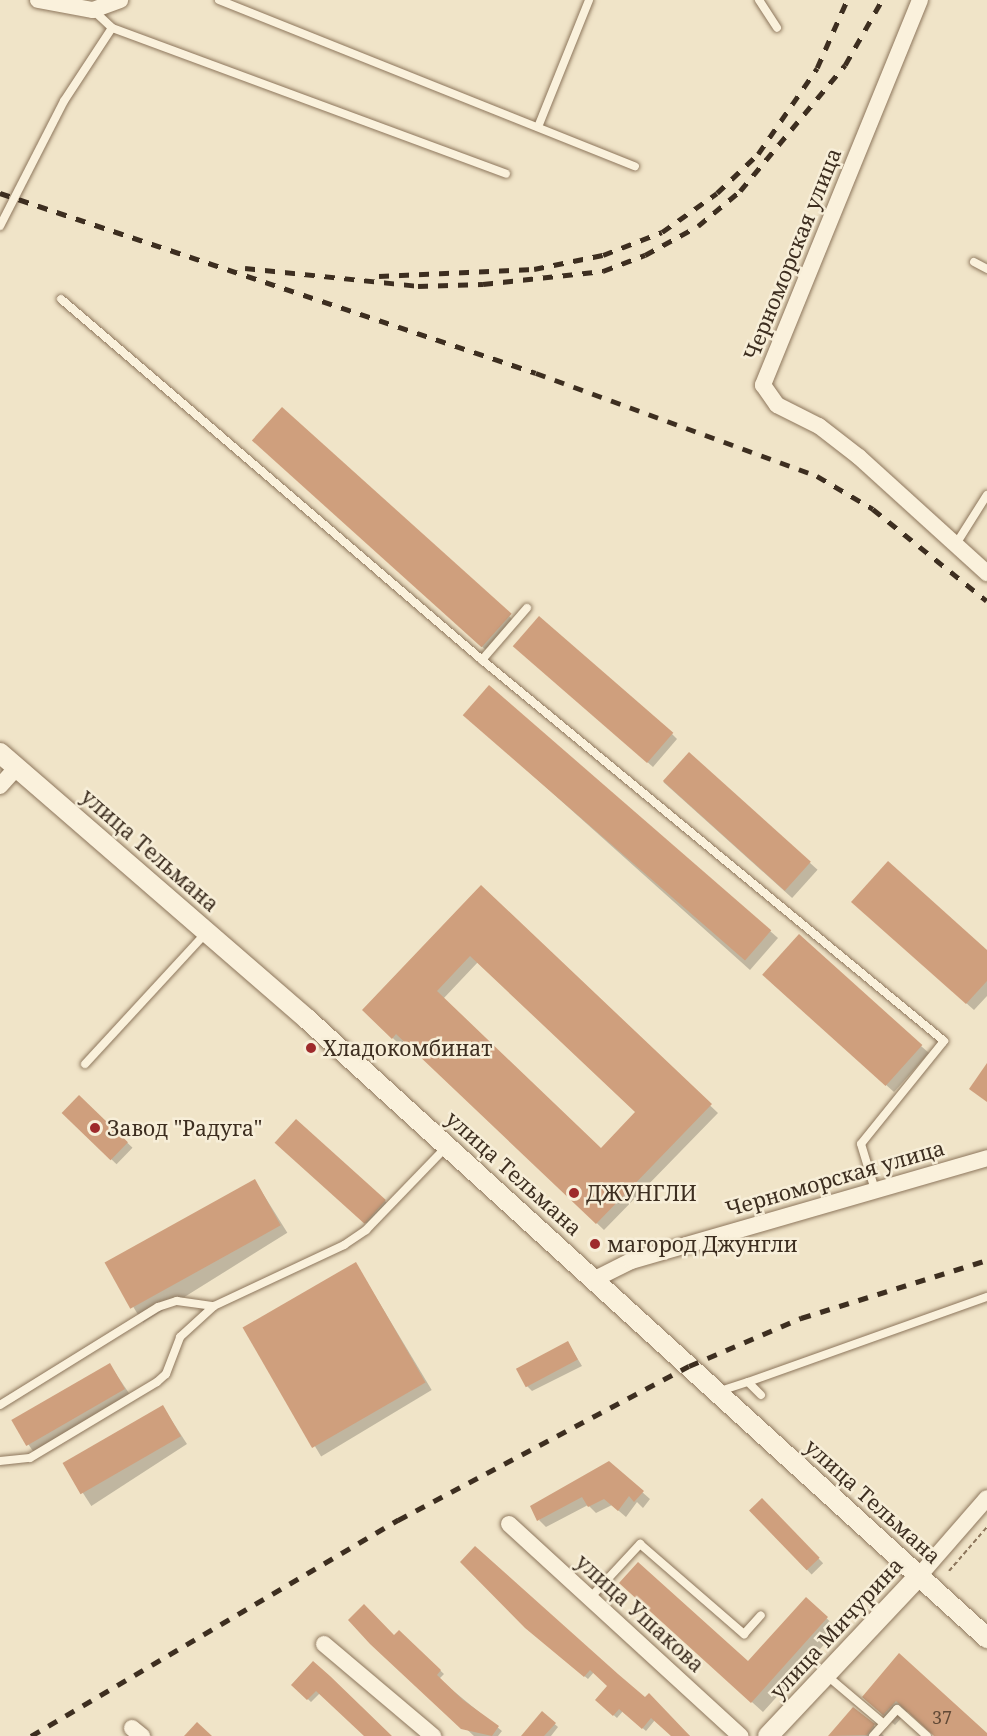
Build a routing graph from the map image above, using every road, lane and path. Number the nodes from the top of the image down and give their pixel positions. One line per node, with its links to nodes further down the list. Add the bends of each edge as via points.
1 (38, 0): 7 (street)
2 (120, 0): 8 (street)
3 (219, 0): 11 (lane)
4 (589, 0): 11 (lane)
5 (759, 0): 10 (lane)
6 (920, 0): 19 (street, Черноморская улица, via 763,385 777,405 827,432)
7 (70, 3): 8 (street)
8 (93, 10): 9 (lane)
9 (112, 28): 13 (lane); 14 (lane, via 64,101)
10 (777, 28)
11 (538, 127): 12 (lane)
12 (635, 166)
13 (506, 174)
14 (0, 226)
15 (974, 262): 16 (lane)
16 (987, 269)
17 (61, 299): 22 (lane)
18 (987, 495): 19 (lane)
19 (956, 544): 20 (street, Черноморская улица)
20 (987, 573)
21 (527, 608): 22 (lane)
22 (482, 660): 30 (lane, via 944,1041 861,1144)
23 (0, 753): 24 (street, улица Тельмана)
24 (16, 767): 25 (street); 26 (street, улица Тельмана)
25 (0, 786)
26 (208, 932): 27 (lane); 28 (street, улица Тельмана)
27 (85, 1064)
28 (448, 1146): 31 (street, улица Тельмана); 33 (lane, via 366,1230)
29 (987, 1158): 30 (street, Черноморская улица)
30 (874, 1190): 31 (street, Черноморская улица, via 631,1261)
31 (596, 1279): 35 (street, улица Тельмана)
32 (987, 1297): 34 (lane)
33 (214, 1306): 37 (lane, via 177,1301 158,1307); 38 (lane, via 180,1337 166,1374 157,1382 30,1458)
34 (748, 1382): 35 (lane); 36 (lane)
35 (717, 1392): 43 (street, улица Тельмана)
36 (760, 1395)
37 (0, 1405)
38 (0, 1461)
39 (987, 1498): 43 (street, улица Мичурина)
40 (508, 1524): 44 (street, улица Ушакова)
41 (987, 1527): 42 (path)
42 (949, 1571)
43 (919, 1576): 46 (street, улица Тельмана); 48 (street, улица Мичурина)
44 (590, 1598): 45 (lane, via 640,1544 744,1634); 51 (street, улица Ушакова)
45 (761, 1615)
46 (987, 1638)
47 (324, 1644): 50 (street)
48 (825, 1673): 49 (lane); 52 (street, улица Мичурина)
49 (884, 1724): 53 (lane); 54 (lane, via 897,1708)
50 (433, 1736)
51 (740, 1736)
52 (768, 1736)
53 (873, 1736)
54 (927, 1736)

